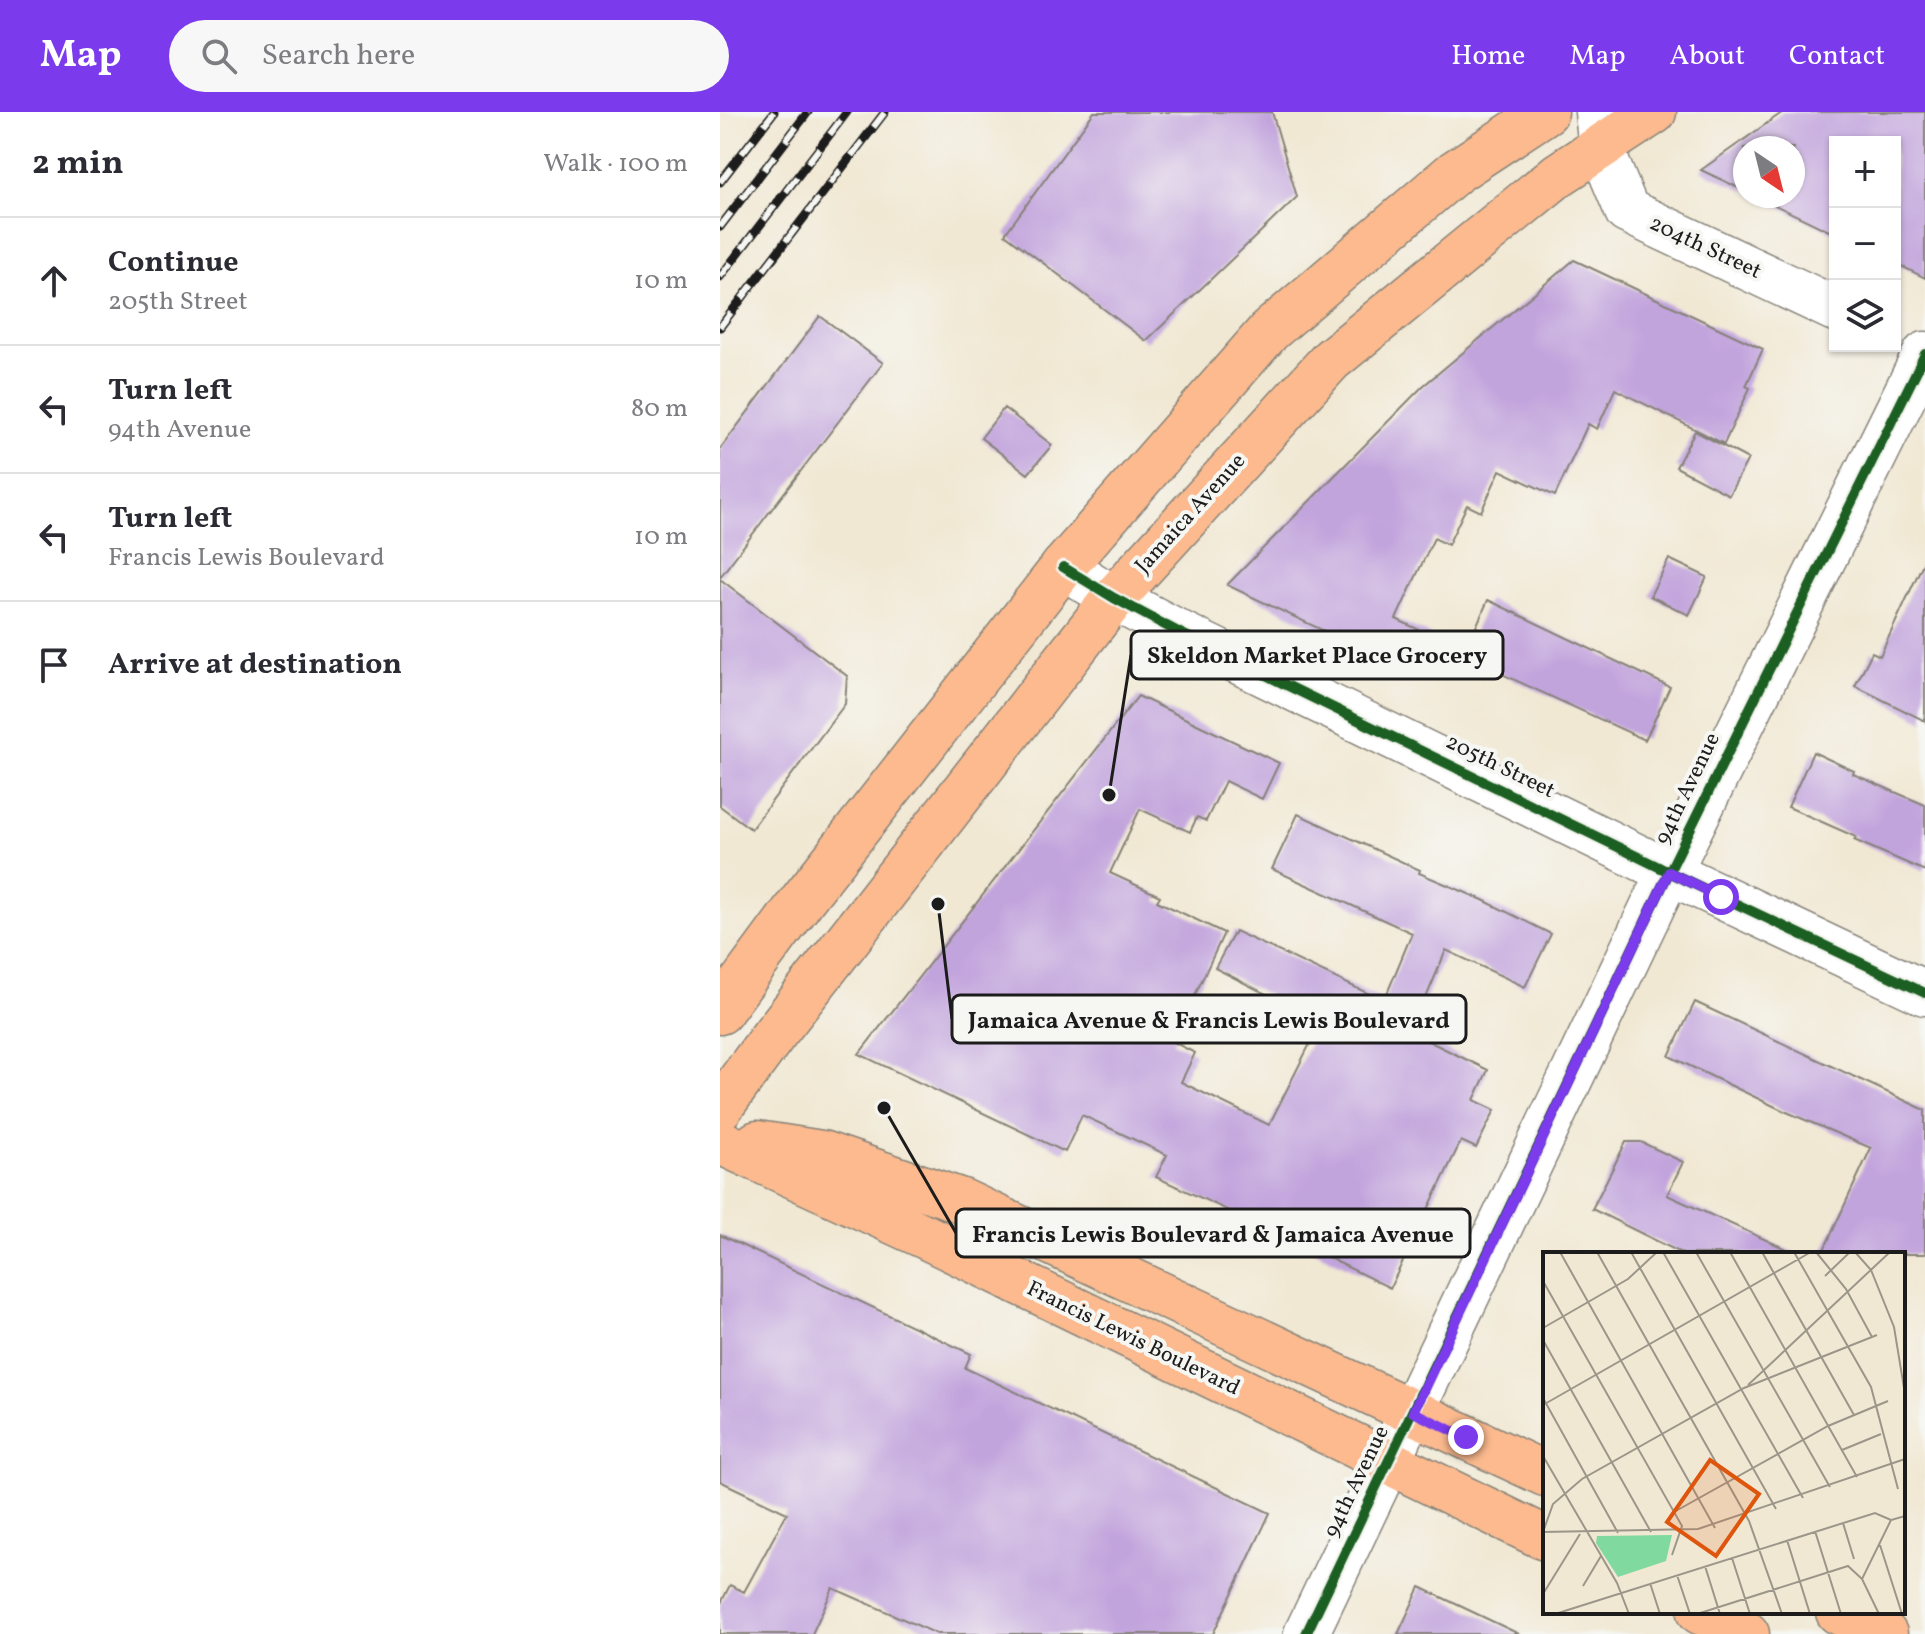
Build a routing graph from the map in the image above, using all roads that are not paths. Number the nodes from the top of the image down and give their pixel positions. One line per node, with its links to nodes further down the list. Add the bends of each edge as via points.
1 (1546, 112): 7 (main road, via 1455,172 1269,331)
2 (1654, 112): 3 (main road, Jamaica Avenue)
3 (1599, 130): 4 (street, 204th Street, via 1627,211); 8 (main road, Jamaica Avenue, via 1558,175 1331,360)
4 (1829, 306)
5 (1901, 340): 6 (street)
6 (1925, 352): 9 (street, 94th Avenue)
7 (1063, 567): 8 (street, 205th Street); 11 (main road)
8 (1114, 598): 9 (street, 205th Street); 12 (main road, Jamaica Avenue)
9 (1669, 872): 10 (street, 205th Street); 14 (street, 94th Avenue)
10 (1925, 993)
11 (720, 1012)
12 (720, 1108)
13 (720, 1139): 14 (main road, Francis Lewis Boulevard, via 822,1153 962,1201); 15 (main road, Francis Lewis Boulevard)
14 (1413, 1412): 15 (street, 94th Avenue); 16 (main road, Francis Lewis Boulevard)
15 (1388, 1464): 17 (main road, Francis Lewis Boulevard); 20 (street, 94th Avenue)
16 (1543, 1473)
17 (1543, 1537)
18 (1704, 1614): 21 (main road)
19 (1842, 1614): 22 (main road)
20 (1306, 1634)
21 (1747, 1634)
22 (1885, 1634)

